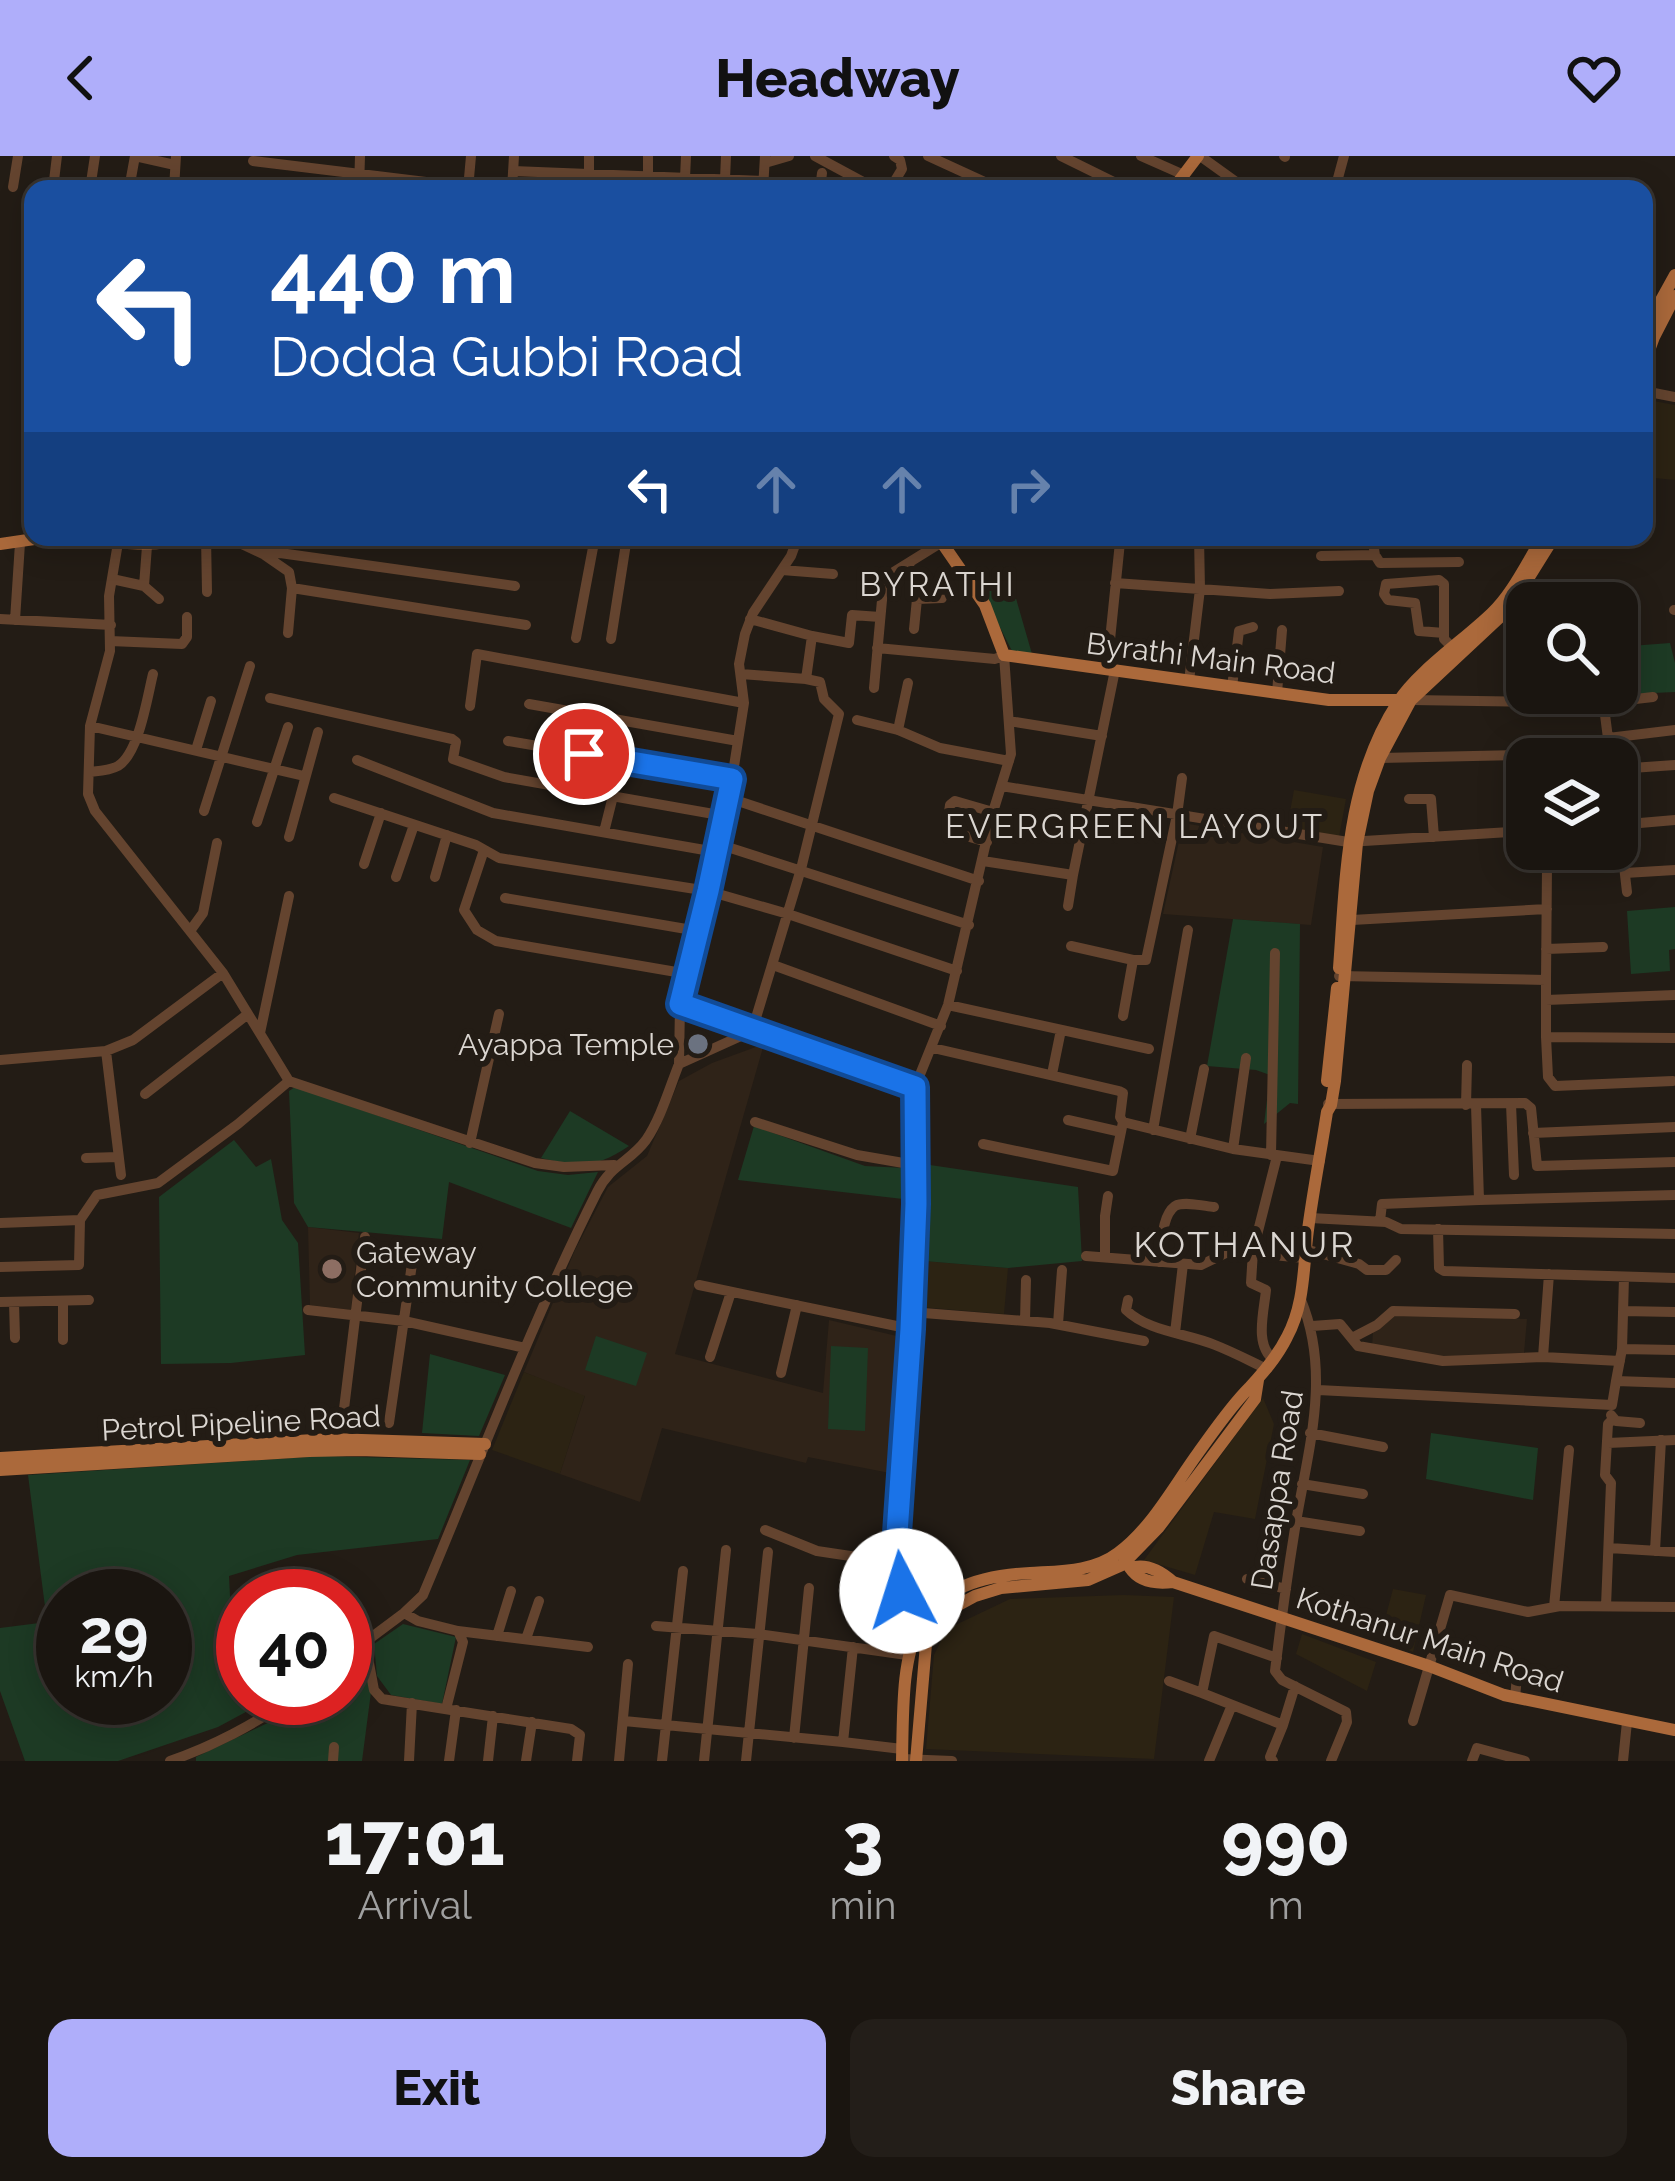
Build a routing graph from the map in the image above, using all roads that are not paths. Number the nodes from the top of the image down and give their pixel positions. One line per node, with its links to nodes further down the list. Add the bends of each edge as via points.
1 (19, 156): 38 (street)
2 (135, 156): 17 (street)
3 (323, 156): 20 (street)
4 (514, 156): 21 (street)
5 (548, 156): 22 (street)
6 (589, 156): 24 (street)
7 (648, 156): 26 (street)
8 (686, 156): 27 (street)
9 (726, 156): 28 (street)
10 (789, 156): 16 (street)
11 (815, 156): 33 (street)
12 (928, 156): 34 (street)
13 (1061, 156): 35 (street)
14 (1142, 156): 25 (street)
15 (1199, 156): 25 (main road); 37 (street)
16 (765, 159)
17 (175, 160)
18 (286, 160): 19 (street); 20 (street)
19 (254, 161)
20 (323, 170): 29 (street)
21 (513, 171): 22 (street); 30 (street)
22 (546, 172): 24 (street)
23 (822, 173): 32 (street)
24 (589, 174): 26 (street)
25 (1184, 175): 36 (main road)
26 (647, 176): 27 (street)
27 (685, 178): 28 (street)
28 (724, 179): 31 (street)
29 (353, 180)
30 (512, 180)
31 (729, 180)
32 (821, 180)
33 (859, 180)
34 (980, 180)
35 (1110, 180)
36 (1180, 180)
37 (1233, 180)
38 (14, 187)
39 (1675, 275): 41 (main road)
40 (1675, 296): 42 (main road)
41 (1653, 315)
42 (1653, 340)
43 (24, 542): 44 (main road)
44 (20, 543): 45 (main road); 82 (street)
45 (0, 544)
46 (118, 546): 67 (street)
47 (147, 546): 69 (street)
48 (202, 546): 74 (street)
49 (246, 546): 60 (street)
50 (593, 546): 91 (street)
51 (626, 546): 92 (street)
52 (795, 546): 65 (street)
53 (933, 546): 64 (street)
54 (944, 546): 96 (main road, via 985,605)
55 (1120, 546): 68 (street)
56 (1199, 546): 72 (street)
57 (1374, 546): 61 (street)
58 (1537, 546): 95 (main road, via 1501,603)
59 (1549, 546): 95 (main road, via 1501,616)
60 (263, 554): 70 (street); 71 (street, via 289,572)
61 (1375, 555): 62 (street); 63 (street, via 1380,563)
62 (1321, 556)
63 (1459, 562)
64 (909, 565): 77 (street); 79 (street, via 884,578)
65 (782, 571): 66 (street); 81 (street)
66 (833, 574)
67 (112, 579): 69 (street); 83 (street)
68 (1115, 583): 72 (street); 98 (street)
69 (144, 586): 76 (street)
70 (515, 586)
71 (292, 588): 84 (street); 88 (street)
72 (1200, 589): 73 (street); 102 (street)
73 (1339, 591)
74 (207, 592)
75 (942, 598): 77 (street)
76 (159, 599)
77 (917, 599): 86 (street)
78 (188, 617): 93 (street, via 182,644)
79 (880, 617): 90 (street, via 852,615 849,643); 94 (street)
80 (0, 619): 82 (street)
81 (750, 619): 90 (street); 100 (street)
82 (15, 620): 83 (street)
83 (111, 625): 93 (street)
84 (526, 625)
85 (1253, 627): 104 (street, via 1239,631)
86 (914, 629)
87 (1282, 630): 106 (street)
88 (288, 633)
89 (1444, 633): 89 (street, via 1441,581 1386,584 1388,600 1415,603 1419,631); 95 (street)
90 (812, 636): 101 (street)
91 (577, 638)
92 (611, 639)
93 (110, 641): 120 (street)
94 (877, 648): 96 (street); 105 (street)
95 (1456, 651): 110 (main road)
96 (1004, 655): 98 (main road, Byrathi Main Road); 119 (street)
97 (250, 666): 133 (street)
98 (1111, 670): 102 (main road, Byrathi Main Road); 126 (street)
99 (153, 674): 125 (street)
100 (741, 674): 101 (street); 113 (street)
101 (806, 679): 159 (street, via 820,682 838,714)
102 (1189, 681): 104 (main road, Byrathi Main Road)
103 (908, 683): 122 (street)
104 (1232, 687): 106 (main road, Byrathi Main Road)
105 (874, 688)
106 (1277, 693): 110 (main road, Byrathi Main Road)
107 (1653, 697): 109 (street)
108 (270, 698): 145 (street, via 452,739 453,759 504,777)
109 (1638, 699)
110 (1405, 700): 112 (street); 134 (main road); 167 (main road, via 1367,766)
111 (211, 701): 130 (street)
112 (1506, 702)
113 (745, 703): 115 (street, via 477,654); 129 (street)
114 (529, 704): 117 (street)
115 (470, 706)
116 (1605, 714): 127 (street)
117 (589, 715): 129 (street); 131 (street)
118 (857, 720): 122 (street)
119 (1009, 722): 126 (street); 136 (street)
120 (90, 726): 125 (street); 140 (street)
121 (288, 727): 139 (street)
122 (898, 730): 136 (street, via 940,748)
123 (1675, 730): 127 (street)
124 (318, 732): 141 (street)
125 (137, 736): 130 (street); 140 (street, via 124,761)
126 (1102, 736): 149 (street)
127 (1608, 738)
128 (508, 741): 131 (street)
129 (737, 741): 143 (street)
130 (196, 750): 133 (street)
131 (584, 754): 143 (street)
132 (1506, 755): 134 (street)
133 (221, 756): 139 (street); 150 (street)
134 (1380, 758): 167 (main road)
135 (357, 760): 160 (street, via 493,813)
136 (1009, 761): 144 (street)
137 (1675, 765): 138 (street)
138 (1638, 768)
139 (274, 769): 141 (street); 156 (street)
140 (89, 772): 191 (street, via 95,811)
141 (304, 776): 163 (street)
142 (1182, 778): 153 (street)
143 (732, 779): 147 (street)
144 (1001, 786): 149 (street); 151 (street)
145 (613, 796): 154 (street); 160 (street)
146 (334, 798): 152 (street)
147 (729, 798): 154 (street); 159 (street)
148 (1409, 799): 164 (street, via 1431,799)
149 (1088, 800): 153 (street); 177 (street)
150 (204, 811)
151 (993, 812): 165 (street); 165 (street, via 950,805 949,831)
152 (381, 813): 158 (street); 171 (street)
153 (1177, 815): 167 (street); 197 (street, via 1146,960)
154 (725, 816): 168 (street)
155 (1675, 820): 157 (street)
156 (257, 822)
157 (1638, 823)
158 (414, 825): 162 (street); 179 (street)
159 (811, 825): 172 (street); 180 (street)
160 (604, 832): 168 (street)
161 (1506, 832): 164 (street)
162 (446, 836): 169 (street); 178 (street)
163 (289, 837)
164 (1434, 837): 167 (street)
165 (987, 842): 170 (street)
166 (217, 843): 191 (street, via 203,913)
167 (1353, 843): 188 (main road); 202 (main road)
168 (717, 848): 172 (street); 181 (street)
169 (484, 850): 181 (street); 201 (street, via 464,910 477,930 496,941)
170 (983, 861): 177 (street); 180 (street)
171 (364, 864)
172 (801, 869): 187 (street); 189 (street)
173 (1547, 870): 186 (street)
174 (1624, 870): 176 (street)
175 (1675, 870): 176 (street)
176 (1624, 873): 182 (street)
177 (1072, 875): 185 (street)
178 (435, 877)
179 (396, 878)
180 (980, 880): 189 (street)
181 (708, 891): 187 (street); 192 (street)
182 (1627, 892)
183 (289, 896): 214 (street)
184 (505, 898): 192 (street)
185 (1068, 907)
186 (1546, 909): 188 (street); 195 (street)
187 (788, 914): 198 (street); 199 (street)
188 (1352, 920): 202 (main road)
189 (969, 925): 199 (street)
190 (1188, 930): 237 (street)
191 (190, 931): 200 (street)
192 (698, 931): 201 (street)
193 (1071, 946): 197 (street)
194 (1603, 947): 195 (street)
195 (1546, 949): 203 (street)
196 (1275, 953): 243 (street)
197 (1133, 960): 210 (street)
198 (773, 965): 211 (street); 213 (street)
199 (957, 971): 207 (street)
200 (223, 973): 208 (street); 219 (street)
201 (688, 974): 206 (street)
202 (1343, 977): 203 (street); 232 (main road)
203 (1546, 980): 205 (street)
204 (1675, 995): 205 (street)
205 (1546, 1000): 215 (street)
206 (680, 1004): 213 (street); 222 (street)
207 (948, 1005): 211 (street); 212 (street)
208 (248, 1014): 214 (street); 229 (street)
209 (499, 1015): 240 (street)
210 (1123, 1016)
211 (940, 1026): 217 (street)
212 (1061, 1030): 218 (street); 225 (street)
213 (752, 1031): 222 (street); 228 (street)
214 (260, 1033): 226 (street)
215 (1546, 1037): 216 (street); 227 (street, via 1555,1086)
216 (1675, 1038)
217 (933, 1048): 225 (street); 228 (street)
218 (1149, 1049)
219 (106, 1051): 221 (street); 244 (street)
220 (1246, 1058): 242 (street)
221 (0, 1060)
222 (679, 1064): 248 (street, via 649,1136)
223 (1467, 1065): 231 (street)
224 (1204, 1069): 239 (street)
225 (1052, 1074): 235 (street, via 1123,1093)
226 (289, 1081): 240 (street); 259 (street, via 158,1183 97,1195)
227 (1673, 1082)
228 (915, 1087): 249 (street)
229 (145, 1094)
230 (1511, 1104): 231 (street); 238 (street, via 1529,1104); 252 (street)
231 (1471, 1105): 232 (street); 256 (street)
232 (1328, 1107): 246 (main road)
233 (1068, 1120): 235 (street)
234 (755, 1122): 249 (street)
235 (1122, 1127): 237 (street); 250 (street)
236 (1675, 1127): 238 (street)
237 (1153, 1130): 239 (street)
238 (1533, 1133): 247 (street, via 1537,1166)
239 (1190, 1139): 242 (street)
240 (470, 1143): 248 (street, via 565,1168)
241 (983, 1144): 250 (street)
242 (1233, 1149): 243 (street)
243 (1274, 1156): 246 (street); 266 (street)
244 (118, 1157): 245 (street); 251 (street)
245 (86, 1158)
246 (1320, 1161): 258 (main road)
247 (1675, 1162)
248 (614, 1165): 303 (street)
249 (915, 1165): 289 (street)
250 (1113, 1171): 253 (street)
251 (121, 1175)
252 (1514, 1175)
253 (1126, 1179)
254 (1675, 1195): 256 (street)
255 (1108, 1196): 269 (street)
256 (1479, 1200): 260 (street, via 1386,1203)
257 (1214, 1207): 271 (street, via 1172,1208)
258 (1310, 1218): 260 (street); 267 (main road)
259 (80, 1220): 261 (street); 273 (street, via 79,1264)
260 (1380, 1221): 262 (street)
261 (0, 1223)
262 (1438, 1229): 263 (street); 275 (street, via 1444,1271)
263 (1675, 1234)
264 (365, 1237): 291 (street)
265 (414, 1250): 293 (street)
266 (1253, 1251): 267 (street); 272 (street); 308 (street, via 1252,1283 1266,1290)
267 (1305, 1254): 270 (street, via 1374,1271); 284 (main road)
268 (1086, 1256): 269 (street)
269 (1105, 1258): 271 (street)
270 (1396, 1260)
271 (1160, 1262): 272 (street)
272 (1184, 1264): 298 (street)
273 (0, 1267)
274 (1062, 1270): 295 (street)
275 (1549, 1274): 276 (street); 307 (street)
276 (1624, 1277): 277 (street); 288 (street)
277 (1675, 1278)
278 (1026, 1280): 294 (street)
279 (699, 1285): 280 (street)
280 (730, 1292): 286 (street); 306 (street)
281 (62, 1300): 282 (street); 285 (street); 301 (street)
282 (89, 1300)
283 (1128, 1300): 298 (street, via 1127,1313)
284 (1301, 1300): 296 (street, Dasappa Road); 308 (main road)
285 (7, 1302): 299 (street)
286 (797, 1305): 297 (street); 309 (street)
287 (308, 1310): 291 (street)
288 (1623, 1311): 290 (street); 305 (street)
289 (911, 1312): 294 (street); 297 (street)
290 (1675, 1312)
291 (355, 1314): 293 (street); 314 (street)
292 (1515, 1314): 300 (street, via 1393,1311)
293 (404, 1321): 303 (street); 316 (street)
294 (1024, 1321): 295 (street)
295 (1058, 1324): 302 (street)
296 (1312, 1326): 300 (street, via 1340,1324); 312 (street, Dasappa Road)
297 (911, 1329): 337 (street)
298 (1174, 1333): 308 (street)
299 (15, 1338)
300 (1352, 1338): 307 (street, via 1358,1346 1443,1361)
301 (63, 1340)
302 (1144, 1340)
303 (525, 1348): 322 (street)
304 (1675, 1350): 305 (street)
305 (1621, 1355): 307 (street); 310 (street)
306 (710, 1357)
307 (1543, 1357)
308 (1266, 1370): 338 (main road, via 1255,1399)
309 (781, 1373)
310 (1616, 1381): 311 (street); 313 (street)
311 (1675, 1383)
312 (1318, 1390): 313 (street); 318 (street, Dasappa Road)
313 (1612, 1405): 315 (street)
314 (343, 1418)
315 (1613, 1419): 317 (street); 320 (street)
316 (389, 1423)
317 (1640, 1423)
318 (1310, 1433): 321 (street); 327 (street, Dasappa Road)
319 (1668, 1440): 320 (street); 334 (street)
320 (1607, 1443): 332 (street)
321 (1383, 1447)
322 (483, 1449): 324 (main road, Petrol Pipeline Road, via 359,1438); 350 (street, via 423,1595)
323 (1569, 1450): 347 (street)
324 (146, 1456): 325 (main road, Petrol Pipeline Road); 326 (main road, Petrol Pipeline Road)
325 (0, 1458)
326 (0, 1470)
327 (1302, 1484): 328 (street); 329 (street, Dasappa Road)
328 (1363, 1494)
329 (1296, 1521): 331 (street); 342 (street, Dasappa Road)
330 (765, 1530): 337 (street, via 818,1551)
331 (1360, 1531)
332 (1609, 1549): 334 (street); 348 (street)
333 (726, 1550): 355 (street)
334 (1655, 1551): 336 (street)
335 (768, 1552): 356 (street)
336 (1675, 1552)
337 (897, 1563): 343 (street)
338 (1123, 1563): 345 (main road, via 1005,1574); 351 (main road, Kothanur Main Road, via 1136,1577); 361 (main road, via 1088,1580 975,1596)
339 (683, 1570): 353 (street)
340 (1247, 1579): 342 (street)
341 (809, 1588): 360 (street)
342 (1286, 1589): 351 (street, Dasappa Road)
343 (902, 1591): 345 (main road); 361 (street)
344 (511, 1592): 357 (street)
345 (948, 1596): 361 (main road, via 926,1614)
346 (539, 1601): 359 (street)
347 (1554, 1606): 348 (street); 368 (street, via 1528,1612 1450,1595)
348 (1606, 1606): 349 (street)
349 (1675, 1607)
350 (404, 1613): 354 (street); 358 (street)
351 (1282, 1617): 365 (street, Dasappa Road); 368 (main road, Kothanur Main Road)
352 (656, 1626): 353 (street)
353 (677, 1628): 355 (street); 383 (street)
354 (458, 1631): 357 (street); 376 (street)
355 (716, 1631): 356 (street); 385 (street)
356 (758, 1634): 360 (street); 387 (street)
357 (497, 1636): 359 (street)
358 (372, 1637)
359 (526, 1639): 362 (street)
360 (804, 1640): 363 (street); 388 (street)
361 (920, 1641): 364 (main road); 392 (main road)
362 (588, 1647)
363 (853, 1647): 364 (street); 389 (street)
364 (907, 1655): 392 (main road)
365 (1277, 1658): 371 (street, via 1275,1671); 372 (street, via 1214,1636)
366 (628, 1664): 378 (street)
367 (1518, 1664): 373 (street)
368 (1429, 1666): 373 (main road, Kothanur Main Road); 379 (street)
369 (372, 1679): 374 (street, via 378,1696)
370 (1168, 1681): 372 (street)
371 (1295, 1686): 384 (street); 408 (street, via 1346,1712)
372 (1202, 1693): 375 (street)
373 (1515, 1698): 381 (main road, Kothanur Main Road)
374 (412, 1703): 376 (street); 396 (street)
375 (1232, 1705): 384 (street); 406 (street)
376 (452, 1710): 377 (street); 397 (street)
377 (494, 1716): 380 (street); 398 (street)
378 (624, 1720): 383 (street); 401 (street)
379 (1413, 1721)
380 (532, 1722): 399 (street); 400 (street, via 576,1731)
381 (1628, 1722): 386 (main road, Kothanur Main Road); 410 (street)
382 (249, 1725): 391 (street)
383 (667, 1725): 385 (street); 402 (street)
384 (1282, 1725): 407 (street)
385 (707, 1729): 387 (street); 403 (street)
386 (1675, 1730)
387 (749, 1733): 388 (street); 404 (street)
388 (794, 1738): 389 (street)
389 (843, 1742): 392 (street)
390 (334, 1747): 395 (street)
391 (188, 1758): 394 (street)
392 (908, 1758): 405 (street)
393 (1518, 1760): 409 (street, via 1477,1748)
394 (170, 1761)
395 (333, 1761)
396 (409, 1761)
397 (449, 1761)
398 (488, 1761)
399 (526, 1761)
400 (577, 1761)
401 (619, 1761)
402 (662, 1761)
403 (704, 1761)
404 (746, 1761)
405 (952, 1761)
406 (1209, 1761)
407 (1273, 1761)
408 (1331, 1761)
409 (1472, 1761)
410 (1623, 1761)

